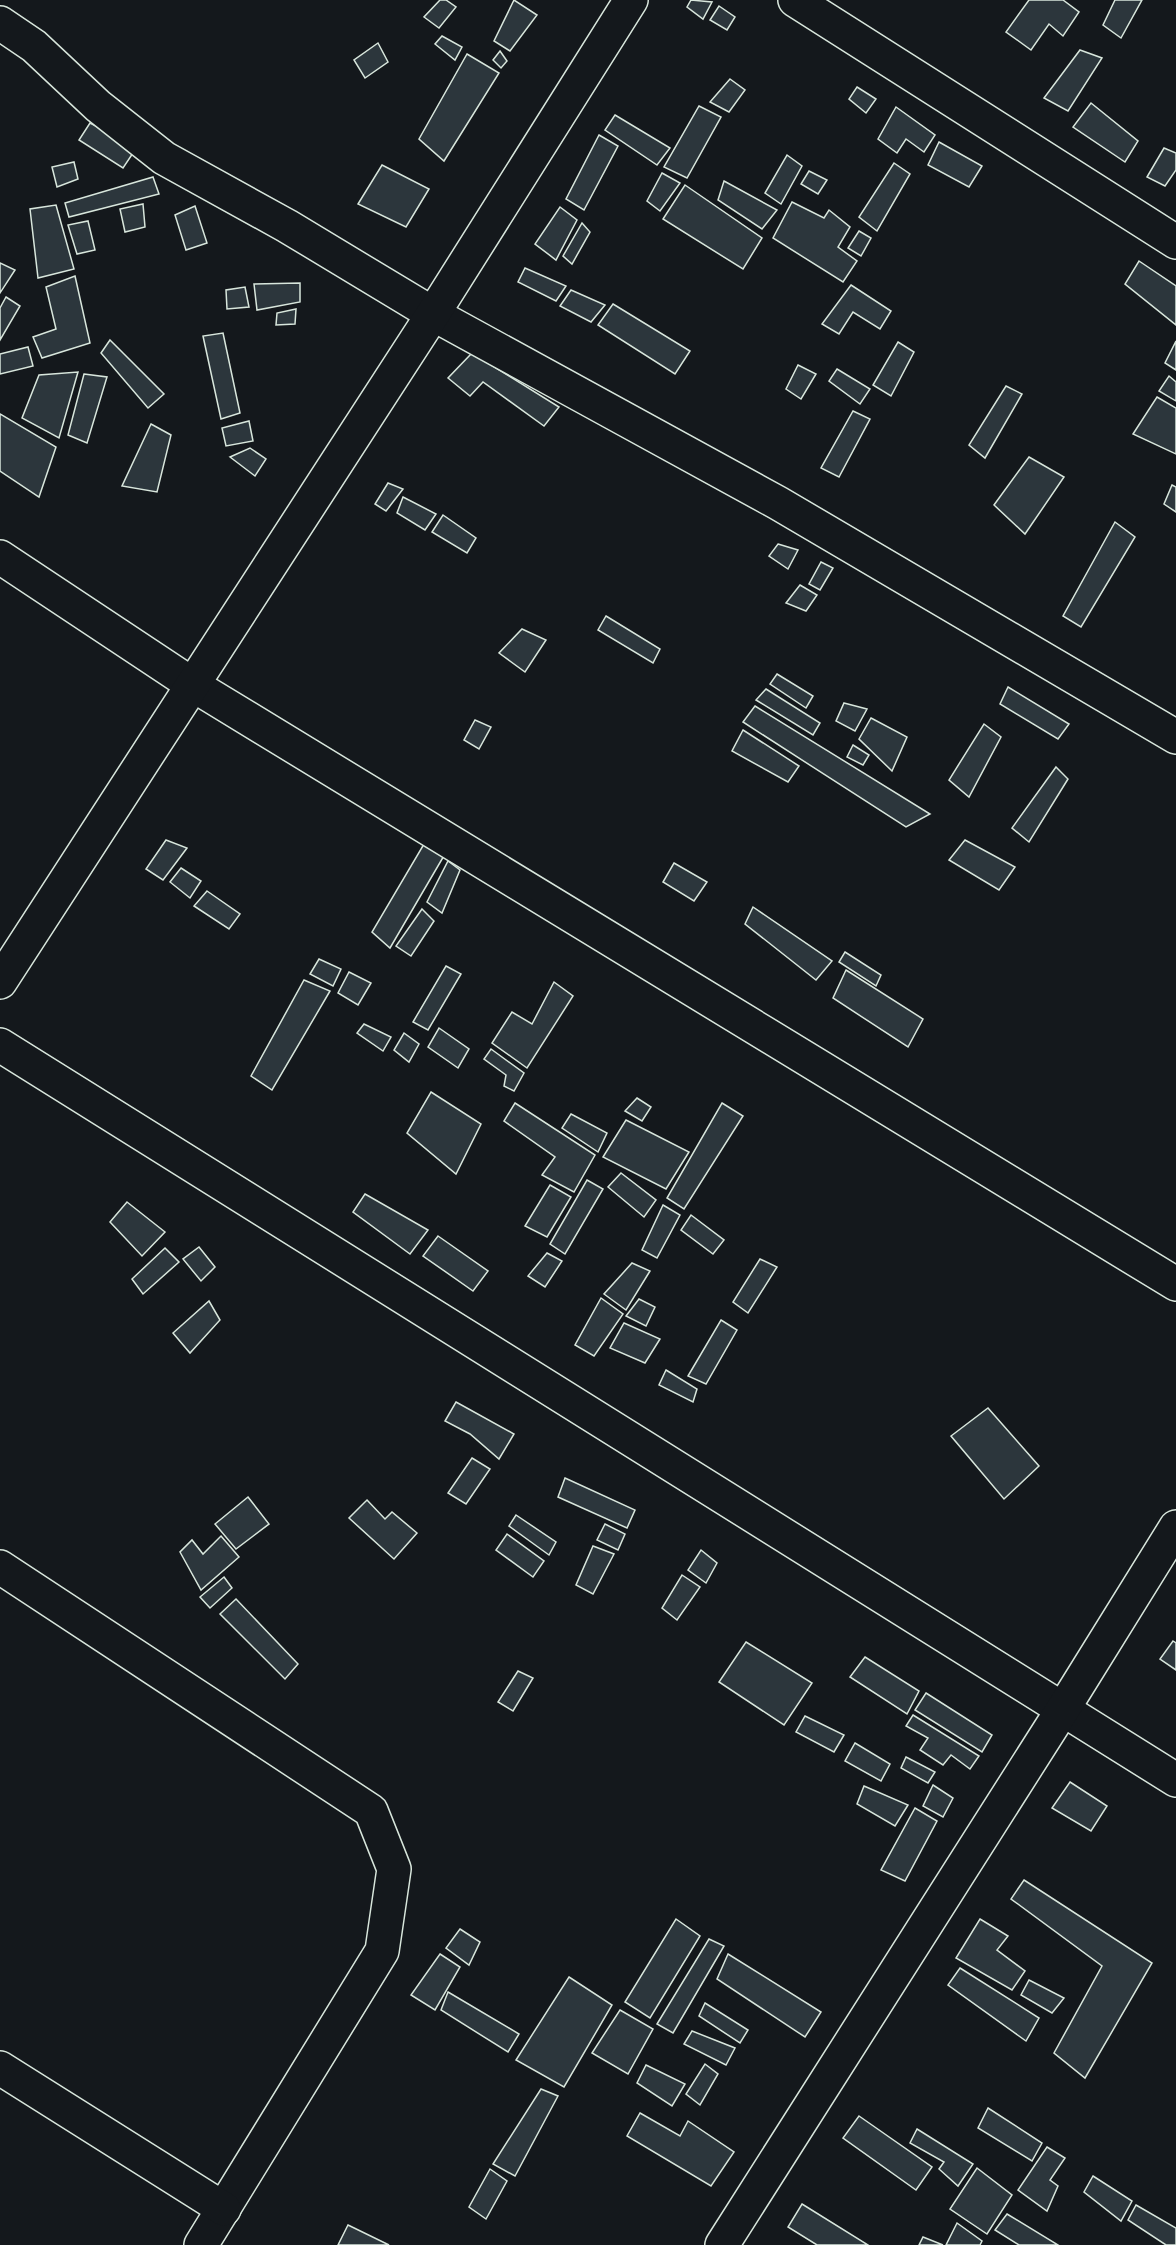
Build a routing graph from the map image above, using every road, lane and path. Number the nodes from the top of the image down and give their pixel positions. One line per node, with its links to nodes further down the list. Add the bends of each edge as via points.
1 (631, 0): 5 (street)
2 (795, 0): 4 (street)
3 (0, 23): 5 (street, via 34,46 98,106 164,158)
4 (1176, 242)
5 (434, 314): 7 (street); 8 (street, via 778,503)
6 (0, 557): 7 (street)
7 (194, 685): 9 (street); 11 (street)
8 (1176, 737)
9 (0, 982)
10 (0, 1045): 14 (street)
11 (1176, 1284)
12 (1176, 1527): 14 (street)
13 (0, 1567): 17 (street, via 371,1811 394,1869 382,1951)
14 (1064, 1709): 15 (street); 19 (street)
15 (1176, 1780)
16 (0, 2068): 17 (street)
17 (224, 2208): 18 (street)
18 (201, 2245)
19 (722, 2245)

